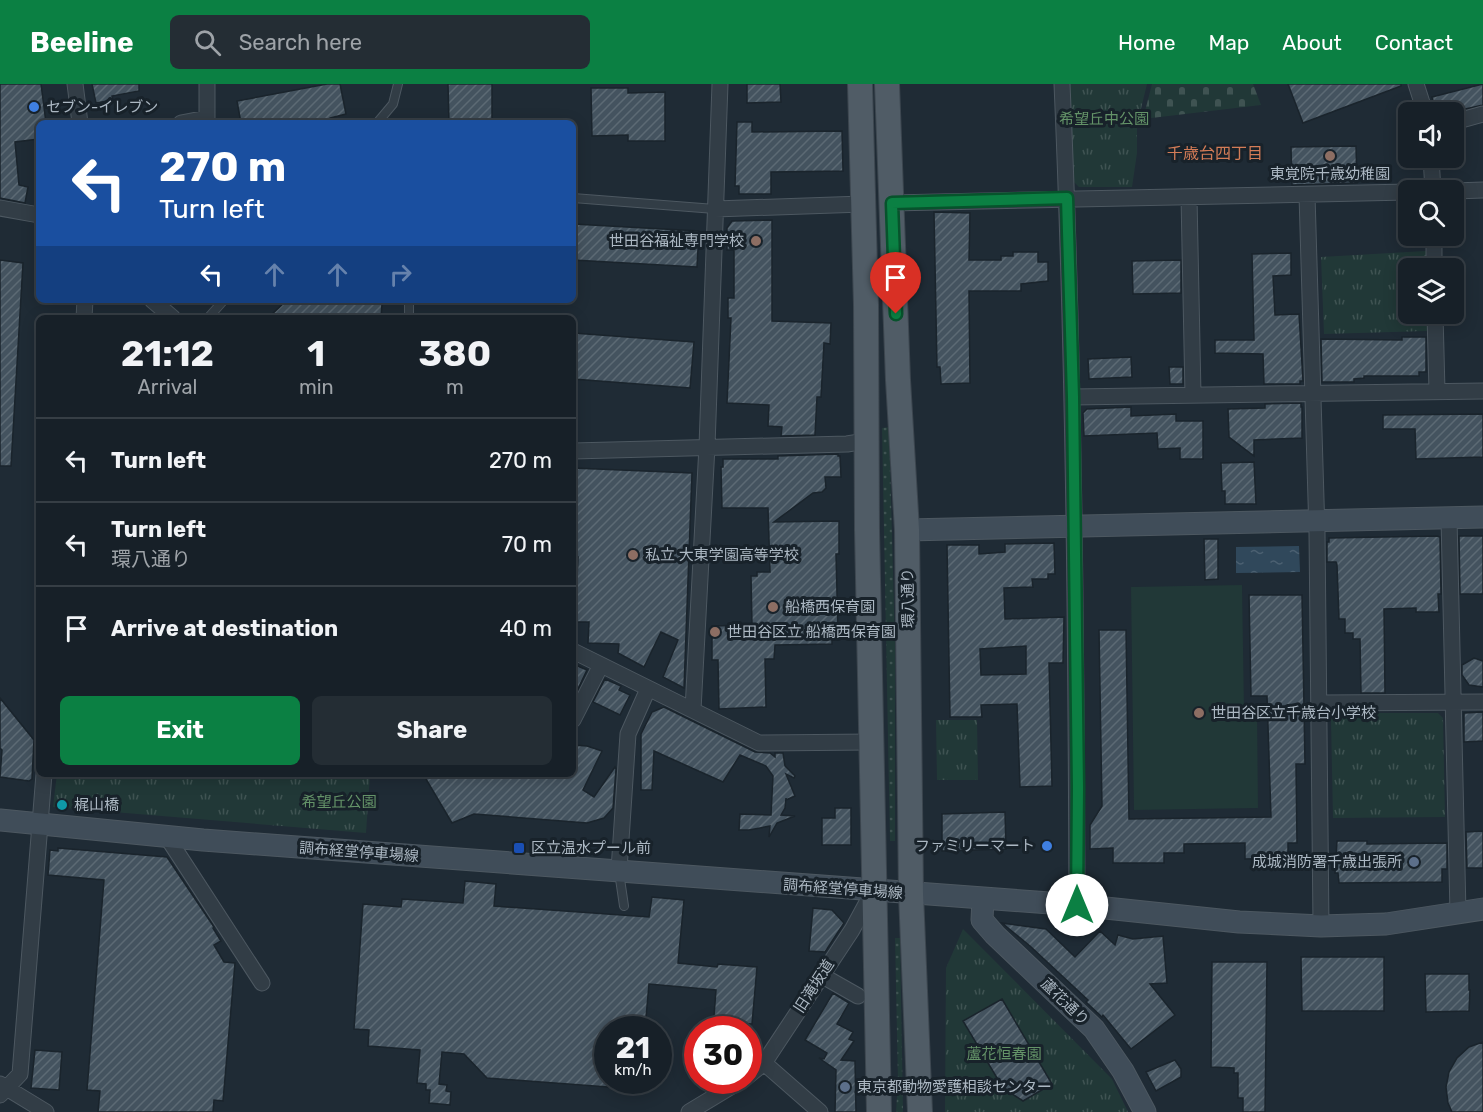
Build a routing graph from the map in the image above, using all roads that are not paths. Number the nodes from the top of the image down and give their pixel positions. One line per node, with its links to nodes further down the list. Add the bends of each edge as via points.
1 (75, 84): 12 (street)
2 (207, 84): 13 (street, via 207,118)
3 (398, 84): 14 (lane, via 393,104)
4 (720, 84): 25 (street)
5 (860, 84): 23 (main road)
6 (888, 84): 22 (main road, 環八通り)
7 (1062, 84): 21 (street)
8 (1416, 84): 9 (street)
9 (1422, 102)
10 (1483, 114): 11 (street)
11 (1464, 119)
12 (80, 120)
13 (197, 120)
14 (380, 120)
15 (1483, 190): 16 (street)
16 (1464, 191)
17 (1398, 192): 18 (street)
18 (1307, 195): 19 (street); 34 (street)
19 (1189, 196): 21 (street); 35 (street)
20 (576, 198): 25 (lane)
21 (1067, 198): 22 (street); 36 (street)
22 (892, 203): 44 (main road, 環八通り)
23 (863, 204): 25 (street); 37 (main road)
24 (0, 208): 26 (street)
25 (715, 209): 38 (street)
26 (36, 214)
27 (156, 303): 29 (street)
28 (221, 303): 30 (lane)
29 (170, 315)
30 (211, 315)
31 (1435, 324): 32 (street)
32 (1437, 391): 33 (street); 34 (street)
33 (1483, 391)
34 (1312, 393): 35 (street); 42 (street)
35 (1193, 394): 36 (street)
36 (1073, 397): 43 (street)
37 (867, 441): 38 (street); 53 (main road)
38 (707, 446): 39 (street); 51 (street)
39 (576, 450)
40 (1483, 517): 41 (main road)
41 (1449, 518): 42 (main road); 50 (street)
42 (1317, 520): 43 (main road); 49 (street)
43 (1074, 525): 44 (main road); 62 (street)
44 (907, 530): 60 (main road, 環八通り)
45 (576, 652): 46 (street)
46 (602, 665): 47 (street); 52 (street)
47 (648, 689): 51 (street); 58 (street, via 628,734)
48 (1483, 702): 50 (street)
49 (1320, 703): 50 (street); 66 (street)
50 (1454, 703): 65 (street)
51 (693, 710): 53 (street, via 759,742)
52 (576, 714)
53 (870, 741): 59 (main road)
54 (44, 777): 56 (street)
55 (0, 820): 56 (main road)
56 (40, 824): 57 (main road); 71 (street, via 20,1074)
57 (173, 838): 58 (main road, 調布経堂停車場線); 68 (street)
58 (619, 870): 59 (main road, 調布経堂停車場線); 63 (lane)
59 (874, 891): 60 (main road, 調布経堂停車場線); 67 (street, 旧滝坂道); 76 (main road)
60 (911, 894): 61 (main road, 調布経堂停車場線); 77 (main road, 環八通り)
61 (983, 898): 62 (main road, 調布経堂停車場線); 78 (main road, 蘆花通り, via 982,920 1094,1029)
62 (1077, 905): 66 (main road, 調布経堂停車場線, via 1239,922)
63 (624, 906)
64 (1483, 909): 65 (main road, 調布経堂停車場線)
65 (1458, 913): 66 (main road, 調布経堂停車場線, via 1386,924)
66 (1322, 926)
67 (821, 975): 69 (street); 70 (street, 旧滝坂道)
68 (262, 983)
69 (858, 996)
70 (764, 1063): 75 (street)
71 (2, 1089): 73 (street)
72 (719, 1094): 74 (street)
73 (46, 1112)
74 (689, 1112)
75 (820, 1112)
76 (879, 1112)
77 (920, 1112)
78 (1145, 1112)

